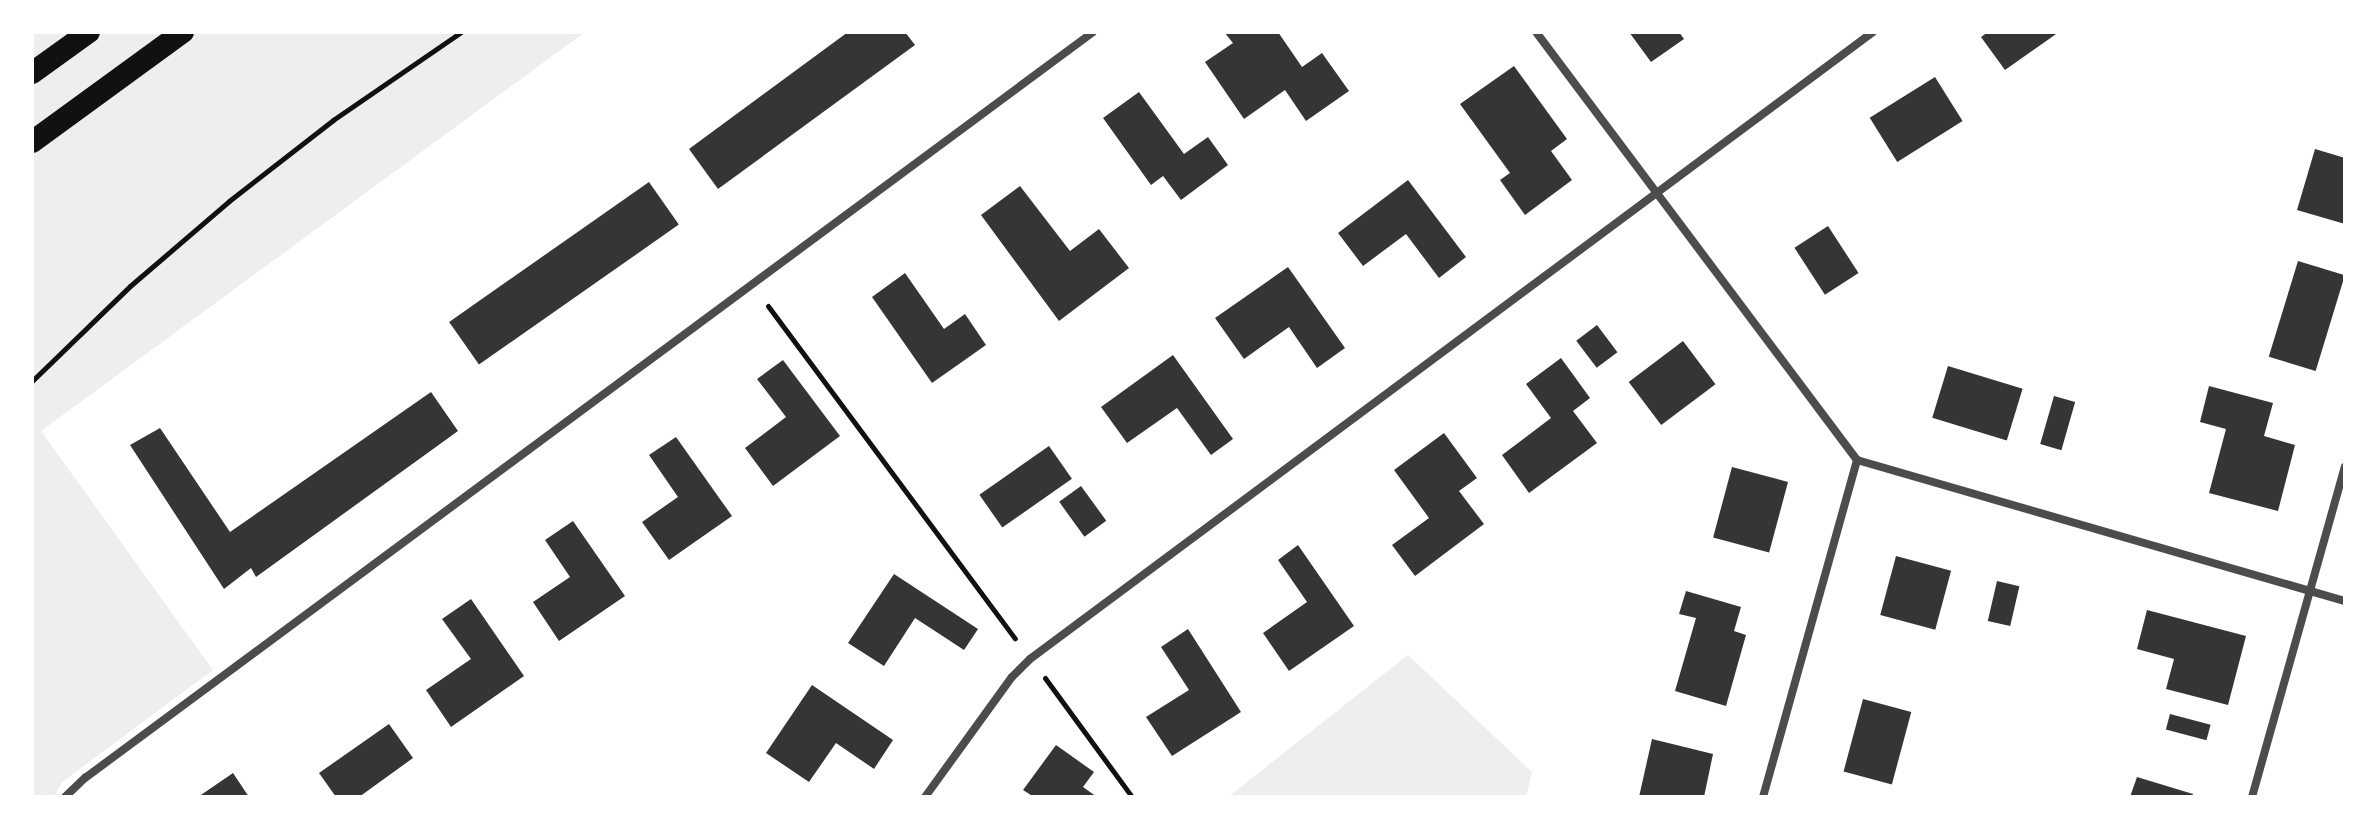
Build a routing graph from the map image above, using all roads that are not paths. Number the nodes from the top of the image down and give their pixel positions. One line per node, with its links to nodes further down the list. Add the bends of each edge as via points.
1 (89, 32): 6 (highway)
2 (183, 32): 7 (highway)
3 (1093, 32): 13 (street)
4 (1536, 32): 8 (street)
5 (1873, 32): 8 (street)
6 (32, 73)
7 (32, 142)
8 (1655, 193): 9 (street); 14 (street, via 1030,659)
9 (1857, 460): 11 (street); 15 (street)
10 (2345, 467): 11 (street)
11 (2310, 592): 12 (street); 16 (street)
12 (2345, 601)
13 (65, 797)
14 (925, 797)
15 (1763, 797)
16 (2252, 797)

